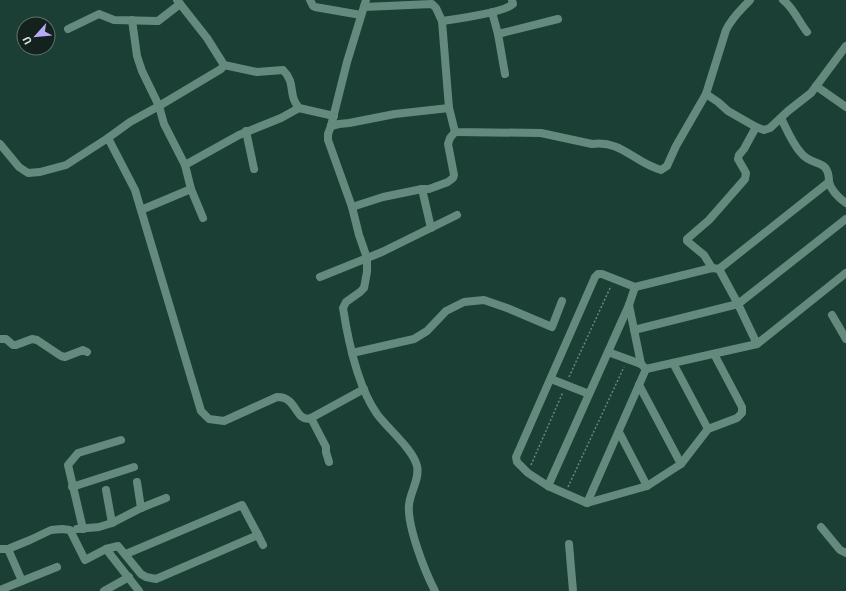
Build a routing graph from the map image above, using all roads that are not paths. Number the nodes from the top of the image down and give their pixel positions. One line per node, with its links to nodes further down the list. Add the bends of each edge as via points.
1 (310, 0): 6 (street, via 315,7)
2 (512, 0): 7 (street, via 510,7)
3 (750, 0): 18 (street, via 732,18 726,30)
4 (783, 0): 12 (street)
5 (178, 2): 9 (street, via 158,21); 15 (street)
6 (364, 7): 10 (street, via 432,4); 23 (street)
7 (492, 12): 10 (street); 13 (street)
8 (558, 19): 13 (street)
9 (132, 20): 11 (street, via 114,20 99,14); 19 (street, via 139,63)
10 (442, 21): 22 (street)
11 (68, 29)
12 (807, 32)
13 (498, 34): 16 (street)
14 (846, 46): 17 (street)
15 (224, 65): 19 (street, via 215,73); 21 (street, via 257,72 283,70 290,80 292,95)
16 (505, 74)
17 (816, 86): 20 (street); 24 (street)
18 (706, 94): 26 (street); 28 (street, via 667,166 661,170 645,164 615,145 592,144 541,133)
19 (158, 106): 29 (street); 31 (street, via 164,124)
20 (846, 107)
21 (299, 108): 23 (street); 27 (street, via 281,118)
22 (449, 108): 25 (street, via 395,114); 28 (street)
23 (334, 116): 25 (street)
24 (781, 118): 26 (street, via 770,128 764,130); 33 (street, via 807,160 824,166 829,173)
25 (332, 126): 37 (street, via 328,140)
26 (756, 127): 44 (street, via 738,159 746,173 745,180 709,220 687,239 689,244)
27 (246, 131): 31 (street); 32 (street)
28 (455, 132): 35 (street, via 448,144 453,178 429,189)
29 (108, 138): 30 (street, via 66,165 33,173 19,167); 38 (street, via 135,190)
30 (0, 144)
31 (185, 165): 34 (street)
32 (254, 169)
33 (829, 182): 36 (street); 44 (street)
34 (191, 189): 38 (street); 40 (street)
35 (422, 189): 37 (street); 42 (street)
36 (846, 203)
37 (352, 207): 43 (street)
38 (141, 210): 66 (street, via 201,411 209,419 224,421 277,397 288,400 304,418)
39 (457, 215): 42 (street)
40 (203, 218)
41 (846, 219): 49 (street)
42 (431, 228): 43 (street)
43 (367, 258): 46 (street); 57 (street, via 364,288 346,302 343,308)
44 (716, 268): 47 (street); 49 (street)
45 (846, 273): 55 (street)
46 (320, 277)
47 (635, 287): 50 (street); 62 (street, via 602,274 595,277)
48 (562, 301): 57 (street, via 552,327 484,300 464,302 446,311 427,331 414,339)
49 (738, 304): 52 (street); 55 (street)
50 (629, 305): 52 (street); 58 (street)
51 (832, 315): 54 (street)
52 (634, 330): 61 (street)
53 (0, 339): 56 (street, via 6,339 13,345 37,340 65,357 83,350)
54 (846, 339)
55 (757, 344): 59 (street)
56 (87, 352)
57 (352, 352): 64 (street)
58 (608, 352): 61 (street); 65 (street)
59 (714, 354): 60 (street); 67 (street, via 742,408 742,413 737,418)
60 (672, 363): 61 (street); 67 (street)
61 (643, 367): 63 (street)
62 (551, 379): 65 (street); 74 (street, via 516,457 517,462 528,472)
63 (639, 386): 68 (street); 71 (street)
64 (364, 389): 66 (street); 98 (street, via 378,414 417,465 409,512 420,553)
65 (589, 394): 74 (street)
66 (311, 418): 70 (street, via 326,447)
67 (708, 429): 71 (street)
68 (619, 432): 75 (street); 79 (street)
69 (121, 440): 76 (street, via 78,453 68,466)
70 (329, 462)
71 (681, 464): 75 (street)
72 (134, 468): 76 (street)
73 (137, 482): 80 (street)
74 (548, 486): 79 (street)
75 (647, 486): 79 (street)
76 (72, 487): 83 (street)
77 (106, 490): 81 (street)
78 (166, 498): 80 (street)
79 (587, 503)
80 (141, 508): 81 (street)
81 (112, 523): 83 (street)
82 (821, 527): 90 (street, via 840,550)
83 (83, 529): 84 (street)
84 (70, 530): 88 (street, via 51,530); 89 (street, via 85,560)
85 (258, 535): 87 (street); 91 (street, via 156,579 141,574); 91 (street, via 242,505)
86 (569, 544): 99 (street)
87 (263, 545)
88 (4, 549): 94 (street)
89 (106, 549): 91 (street, via 118,546); 93 (street)
90 (846, 553)
91 (126, 554)
92 (57, 567): 94 (street)
93 (129, 577): 96 (street); 97 (street)
94 (22, 581): 95 (street)
95 (6, 589)
96 (104, 591)
97 (139, 591)
98 (435, 591)
99 (573, 591)

